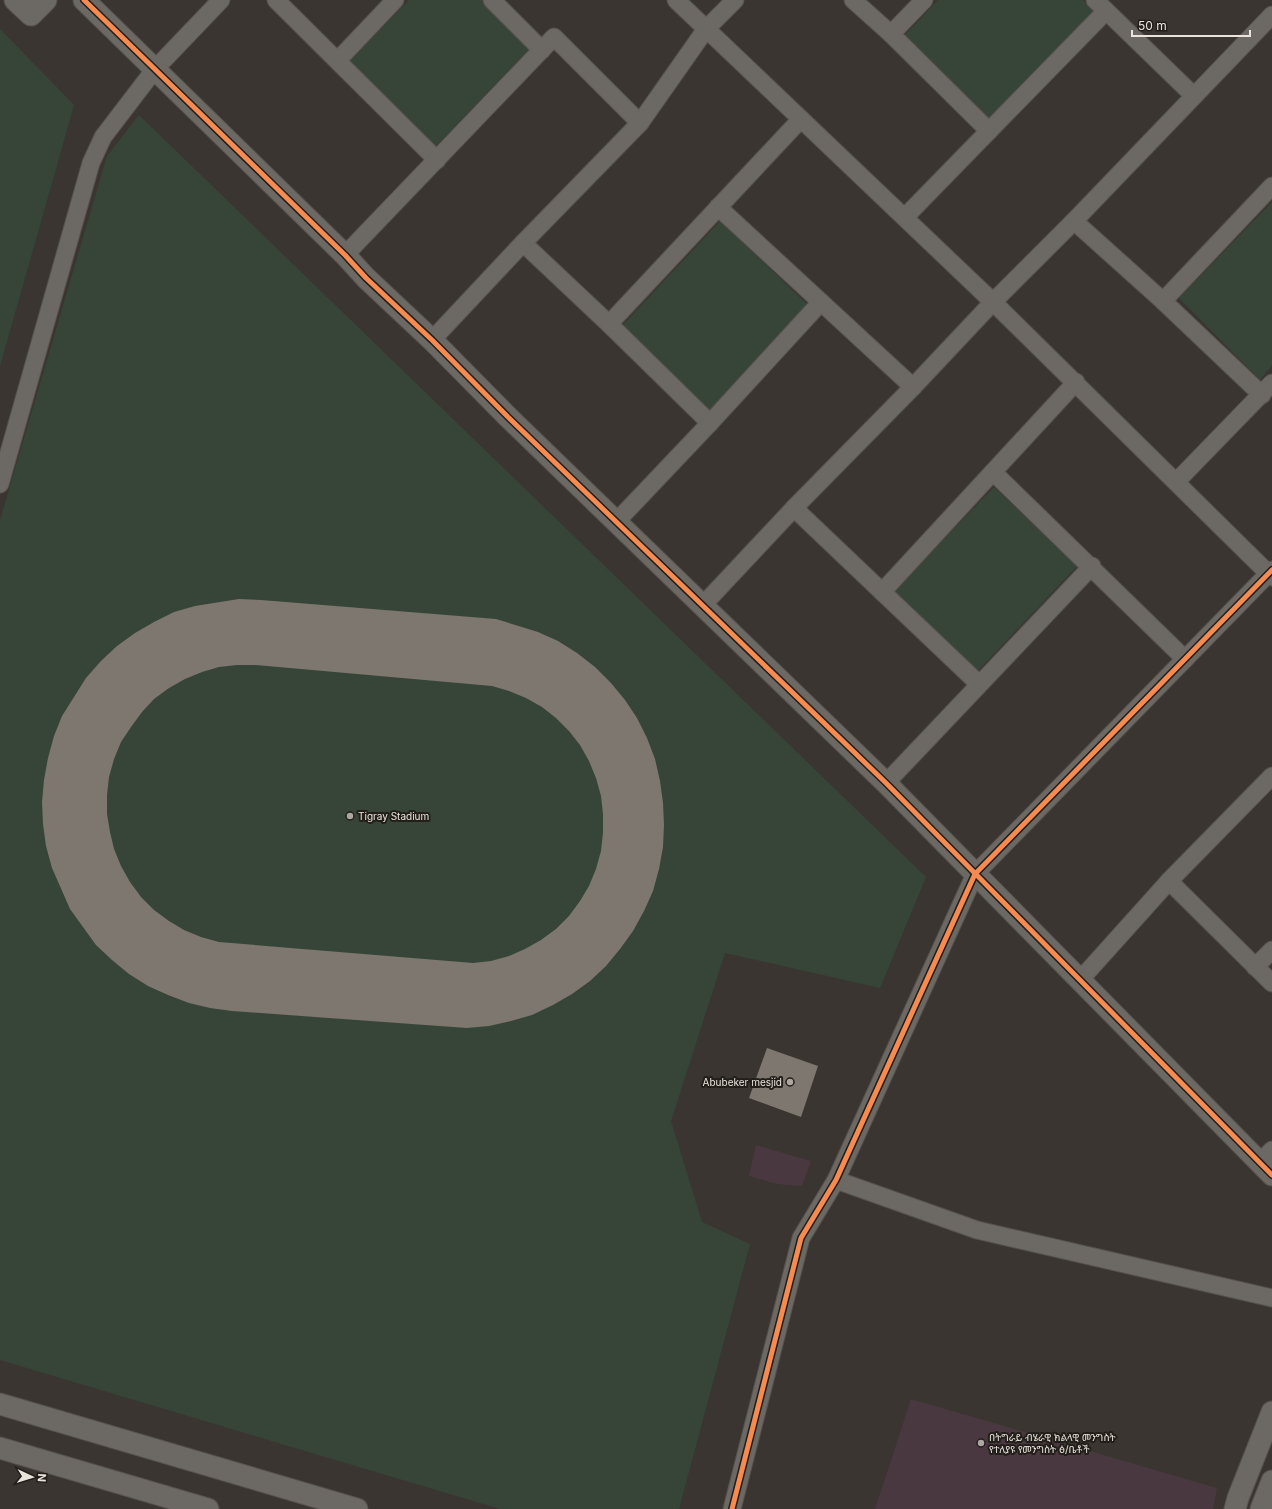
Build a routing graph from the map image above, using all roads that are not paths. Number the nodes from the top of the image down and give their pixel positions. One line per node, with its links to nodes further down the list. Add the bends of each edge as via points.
1 (16, 0): 2 (street, via 31,15)
2 (46, 0)
3 (84, 0): 18 (street)
4 (221, 0): 18 (street)
5 (276, 0): 17 (street)
6 (395, 0): 17 (street)
7 (492, 0): 16 (street)
8 (676, 0): 14 (street)
9 (735, 0): 14 (street)
10 (853, 0): 15 (street)
11 (924, 0): 15 (street)
12 (1100, 6): 19 (street); 22 (street)
13 (1272, 15): 19 (street)
14 (706, 29): 20 (street); 21 (street)
15 (891, 34): 22 (street)
16 (542, 50): 21 (street, via 554,37); 23 (street)
17 (338, 60): 23 (street)
18 (155, 69): 29 (street); 41 (street, via 103,138 91,163)
19 (1194, 96): 27 (street)
20 (801, 119): 25 (street); 26 (street)
21 (640, 123): 28 (street)
22 (989, 131): 26 (street)
23 (437, 160): 29 (street)
24 (1272, 186): 30 (street)
25 (718, 207): 31 (street); 33 (street)
26 (905, 217): 32 (street)
27 (1074, 221): 30 (street); 32 (street)
28 (523, 243): 33 (street); 34 (street)
29 (345, 255): 34 (street)
30 (1163, 301): 37 (street)
31 (821, 302): 36 (street); 38 (street)
32 (993, 302): 35 (street); 36 (street)
33 (609, 324): 38 (street)
34 (432, 340): 43 (street)
35 (1076, 382): 39 (street); 40 (street)
36 (913, 387): 42 (street)
37 (1267, 389): 40 (street)
38 (710, 423): 43 (street)
39 (993, 472): 44 (street); 46 (street)
40 (1176, 482): 45 (street)
41 (0, 484)
42 (794, 508): 46 (street); 47 (street)
43 (617, 521): 47 (street)
44 (1092, 566): 48 (street); 49 (street)
45 (1271, 573): 48 (street)
46 (882, 592): 49 (street)
47 (703, 605): 51 (street)
48 (1185, 659): 52 (street)
49 (979, 684): 51 (street)
50 (1272, 776): 53 (street)
51 (886, 783): 52 (street)
52 (975, 874): 56 (street); 59 (street)
53 (1169, 881): 55 (street); 56 (street)
54 (1272, 950): 55 (street)
55 (1256, 967): 57 (street)
56 (1080, 980): 58 (street)
57 (1272, 983)
58 (1268, 1162)
59 (836, 1180): 60 (street, via 977,1230); 67 (street, via 801,1238)
60 (1272, 1298)
61 (0, 1404): 66 (street)
62 (1272, 1412): 68 (street)
63 (0, 1448): 65 (street)
64 (1272, 1481): 69 (street)
65 (208, 1509)
66 (357, 1509)
67 (732, 1509)
68 (1235, 1509)
69 (1261, 1509)

